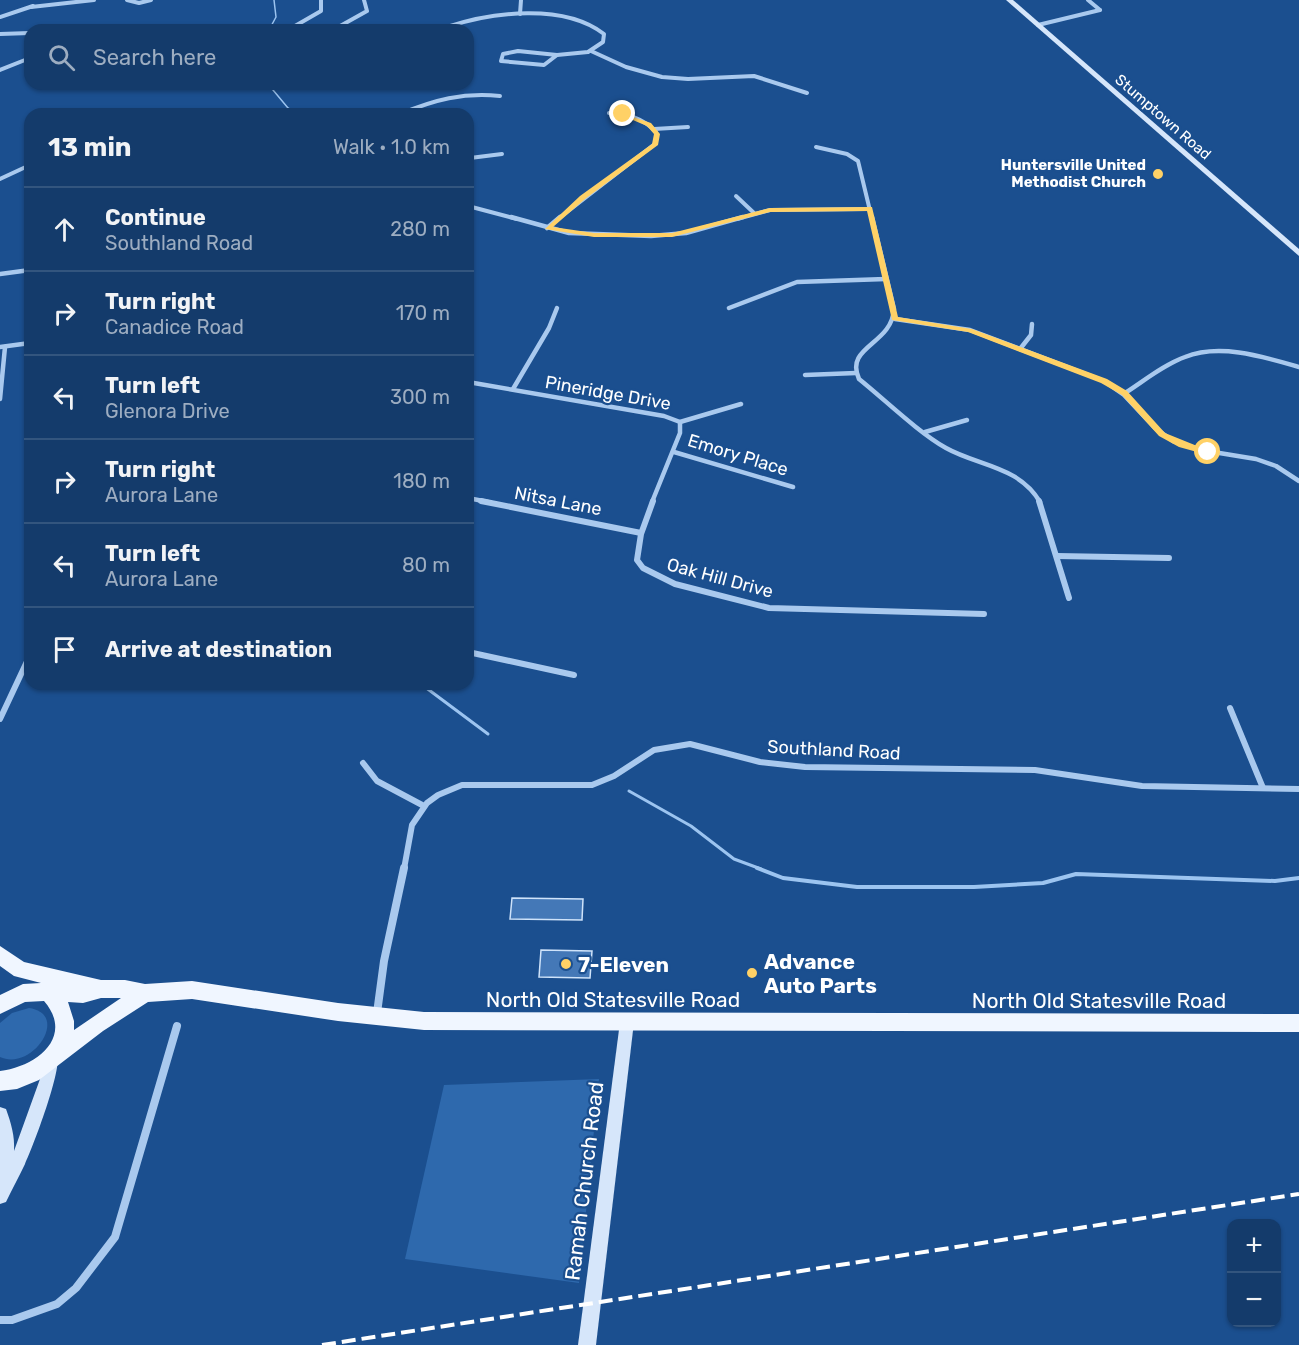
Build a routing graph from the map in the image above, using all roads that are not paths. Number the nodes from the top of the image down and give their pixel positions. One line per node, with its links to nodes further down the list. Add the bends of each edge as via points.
1 (55, 0): 10 (street)
2 (94, 0): 10 (street)
3 (128, 0): 4 (street)
4 (151, 0)
5 (321, 0): 13 (street, via 321,10)
6 (364, 0): 14 (street, via 367,11)
7 (521, 0): 11 (street)
8 (1010, 0): 16 (street, Stumptown Road)
9 (1088, 0): 16 (street, via 1100,10)
10 (32, 7): 12 (street)
11 (520, 14): 15 (street); 19 (street, via 597,27 604,40)
12 (0, 17)
13 (298, 24)
14 (345, 24)
15 (462, 24)
16 (1038, 25): 39 (street, Stumptown Road)
17 (24, 33): 18 (street)
18 (0, 34)
19 (591, 51): 20 (street); 23 (street, via 651,76 753,76)
20 (557, 55): 20 (street, via 512,51 500,59 541,66)
21 (24, 60): 22 (street)
22 (0, 70)
23 (807, 93)
24 (500, 96): 25 (street, via 453,94)
25 (416, 108)
26 (609, 113): 28 (street, via 638,118)
27 (688, 127): 28 (street)
28 (654, 129): 38 (street, via 655,145)
29 (816, 147): 36 (street, via 856,159)
30 (502, 154): 31 (street)
31 (474, 157)
32 (24, 168): 33 (street)
33 (0, 179)
34 (736, 196): 37 (street)
35 (474, 208): 38 (street)
36 (870, 209): 37 (street, via 780,209); 42 (street)
37 (754, 213): 38 (street, via 672,235 594,235)
38 (547, 228)
39 (1299, 253)
40 (24, 271): 41 (street)
41 (0, 274)
42 (886, 279): 44 (street, via 797,282); 45 (street)
43 (557, 308): 54 (street)
44 (729, 308)
45 (895, 319): 49 (street, via 970,330); 51 (street, via 889,331 858,357)
46 (1032, 324): 49 (street, via 1031,335)
47 (24, 344): 48 (street)
48 (2, 347): 56 (street)
49 (1020, 349): 55 (street)
50 (1299, 367): 55 (street, via 1221,352 1199,352)
51 (856, 373): 52 (street); 60 (street, via 869,390)
52 (806, 375)
53 (474, 383): 54 (street, Pineridge Drive)
54 (513, 389): 59 (street, Pineridge Drive)
55 (1125, 393): 62 (street, via 1155,428 1172,440 1208,452 1263,461)
56 (0, 399)
57 (741, 404): 59 (street, Pineridge Drive)
58 (968, 420): 60 (street)
59 (680, 422): 61 (street, Oak Hill Drive)
60 (926, 432): 66 (street, via 958,455 1000,468 1025,483 1040,502)
61 (674, 452): 63 (street, Emory Place); 65 (street, Oak Hill Drive)
62 (1299, 481)
63 (793, 487)
64 (474, 499): 65 (street, Nitsa Lane)
65 (641, 533): 69 (street, Oak Hill Drive, via 637,558 643,569 738,601 801,610)
66 (1057, 556): 67 (street); 68 (street)
67 (1169, 558)
68 (1069, 598)
69 (984, 614)
70 (474, 653): 72 (street)
71 (24, 668): 74 (street)
72 (574, 675)
73 (1230, 708): 76 (street)
74 (0, 719)
75 (363, 763): 78 (street, via 377,781)
76 (1263, 789): 77 (street, Southland Road); 78 (street, Southland Road, via 1142,786 1035,770 805,767 760,762 690,744 654,750 597,783 462,785)
77 (1299, 789)
78 (424, 806): 85 (street, via 410,834)
79 (0, 955): 80 (main road, North Old Statesville Road)
80 (20, 970): 81 (main road, North Old Statesville Road); 82 (main road, North Old Statesville Road, via 22,978)
81 (101, 990): 82 (main road, North Old Statesville Road, via 83,994); 83 (main road, North Old Statesville Road)
82 (44, 991): 84 (main road, via 14,996); 89 (main road, via 60,1003 65,1019)
83 (145, 993): 85 (main road, North Old Statesville Road, via 192,990); 89 (main road, North Old Statesville Road, via 96,1024)
84 (0, 1005)
85 (376, 1017): 86 (main road, North Old Statesville Road)
86 (627, 1022): 87 (main road, North Old Statesville Road); 94 (street, Ramah Church Road)
87 (1299, 1023)
88 (177, 1026): 93 (street, via 115,1237 76,1288 57,1304 12,1320)
89 (54, 1058): 90 (main road, North Old Statesville Road, via 30,1075); 92 (street, via 20,1158)
90 (0, 1081)
91 (0, 1115): 92 (street, via 7,1137)
92 (3, 1190)
93 (0, 1320)
94 (587, 1345)

